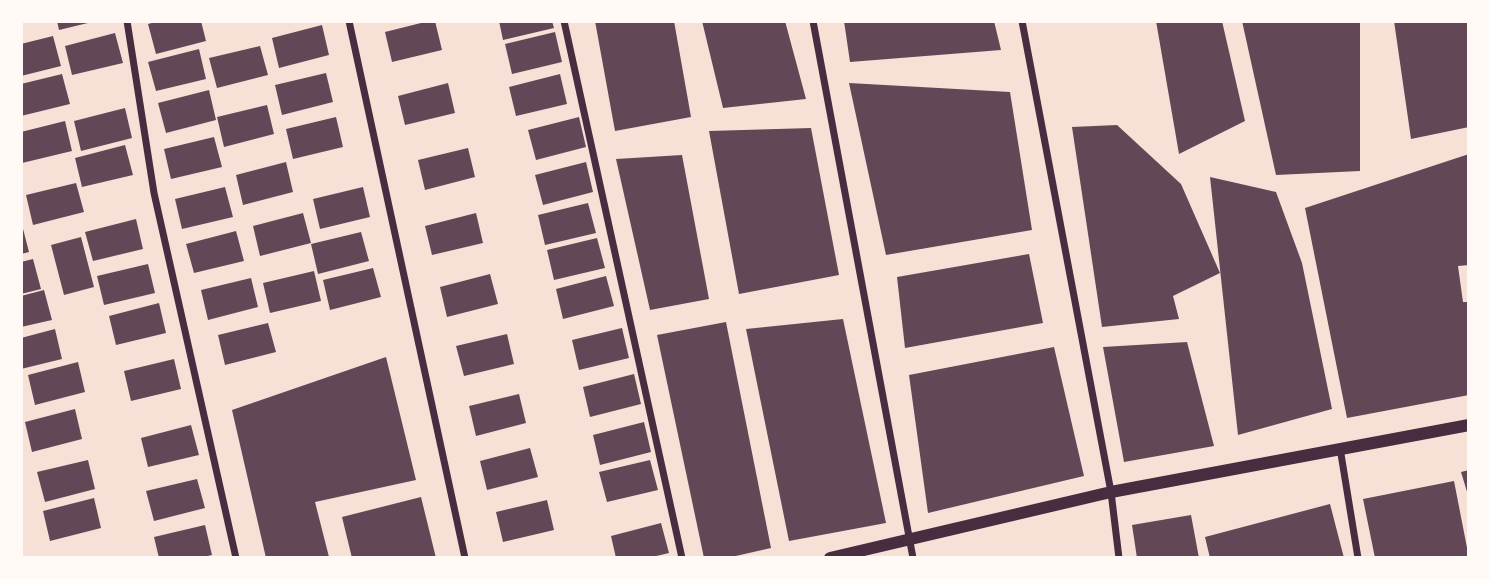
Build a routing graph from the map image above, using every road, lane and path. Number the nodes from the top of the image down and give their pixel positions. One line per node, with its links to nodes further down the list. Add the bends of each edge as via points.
1 (127, 21): 10 (street, via 155,193)
2 (349, 21): 11 (street)
3 (565, 21): 12 (street)
4 (813, 21): 9 (street)
5 (1022, 21): 8 (street)
6 (1469, 425): 7 (street)
7 (1339, 448): 8 (street); 16 (street)
8 (1111, 492): 9 (street); 15 (street)
9 (910, 539): 13 (street); 14 (street)
10 (236, 558)
11 (465, 558)
12 (682, 558)
13 (830, 558)
14 (913, 558)
15 (1119, 558)
16 (1358, 558)

